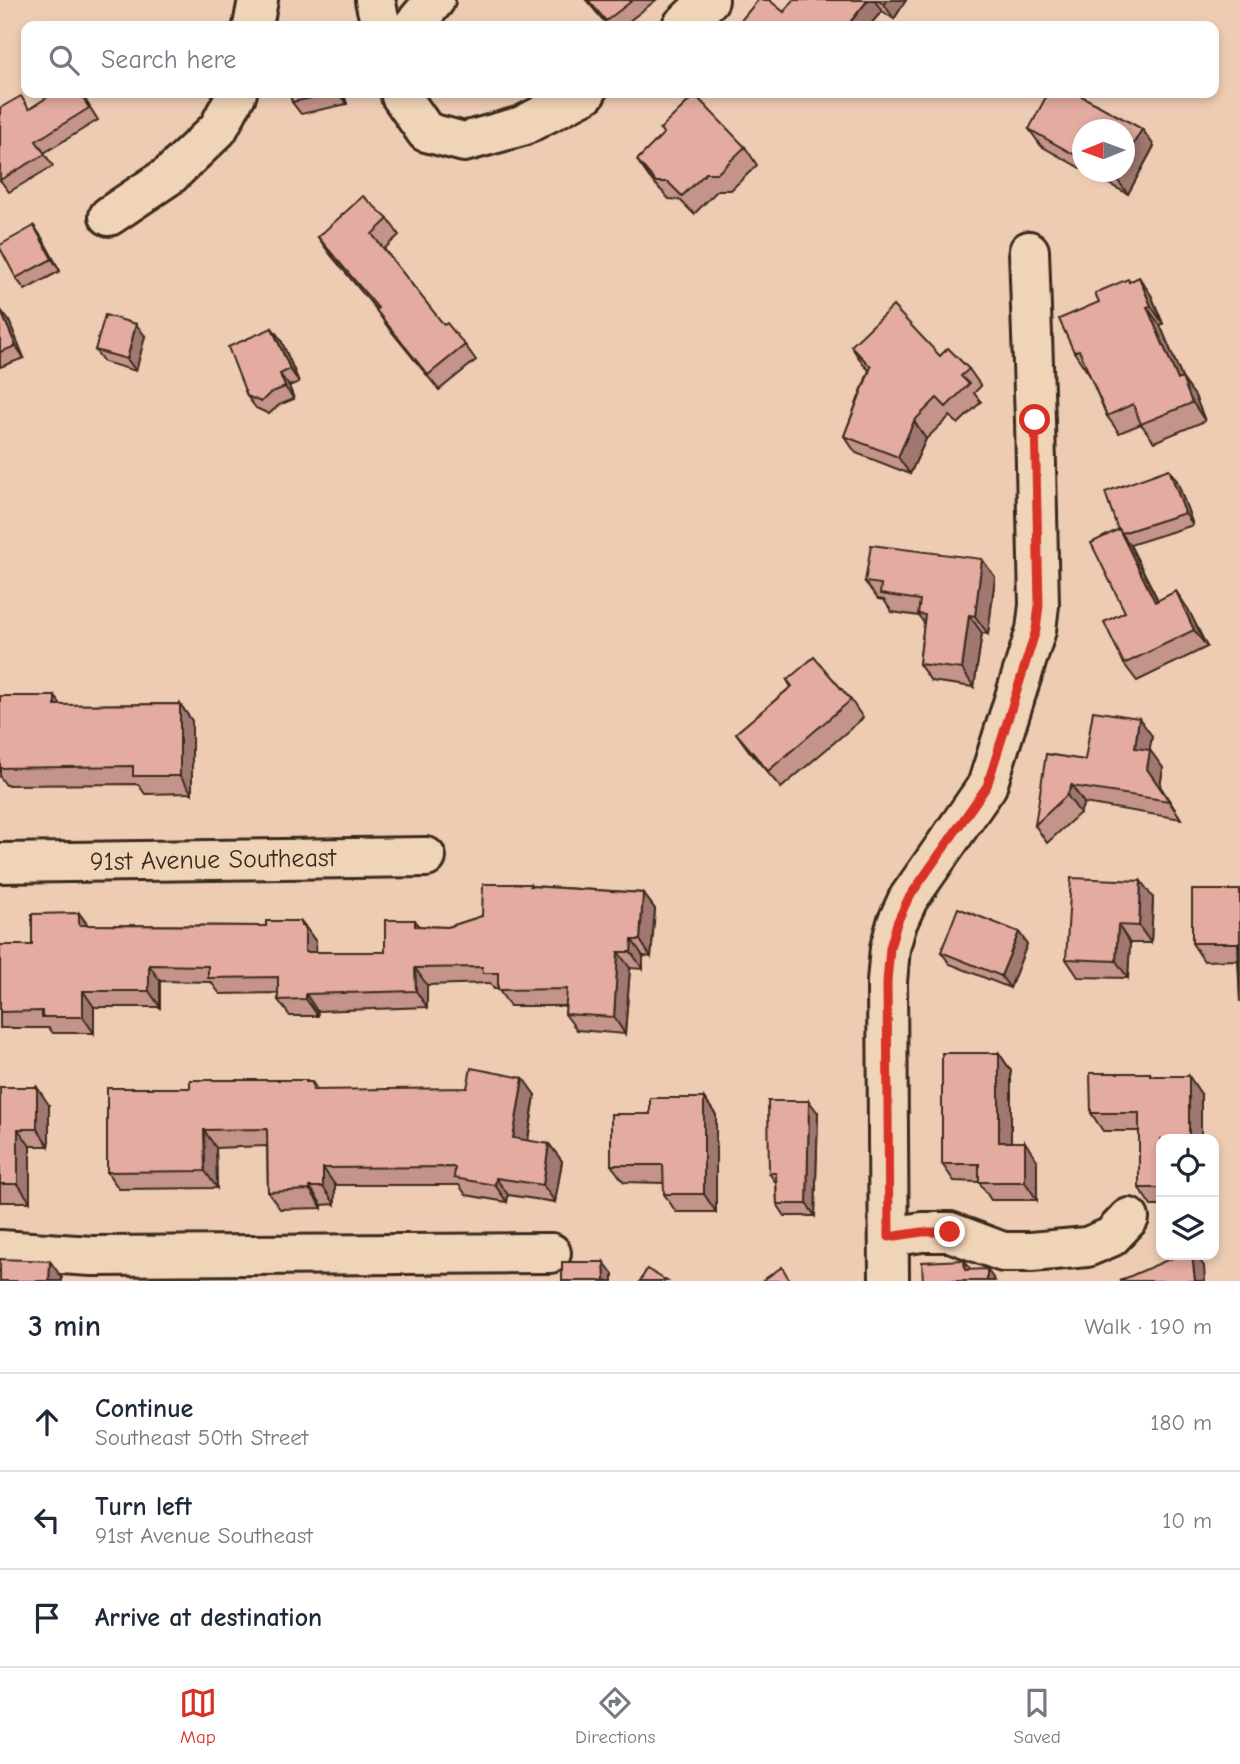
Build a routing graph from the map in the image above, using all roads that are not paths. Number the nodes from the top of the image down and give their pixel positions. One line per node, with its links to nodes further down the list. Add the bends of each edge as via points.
1 (258, 0): 5 (street)
2 (375, 0): 6 (street)
3 (435, 0): 7 (street)
4 (709, 0): 8 (street)
5 (254, 21)
6 (380, 21)
7 (417, 21)
8 (687, 21)
9 (234, 98): 12 (street, via 218,129 170,175)
10 (402, 98): 11 (street, via 426,132 464,142 522,126)
11 (576, 98)
12 (109, 216)
13 (1029, 251): 17 (street, via 1036,630 987,786 908,899 890,948)
14 (426, 857): 15 (street, 91st Avenue Southeast)
15 (0, 863)
16 (1129, 1218): 17 (street, via 1111,1237 1087,1247 1031,1252 1003,1252 950,1232)
17 (889, 1237): 20 (street)
18 (0, 1250): 19 (street, via 92,1256)
19 (551, 1253)
20 (890, 1281)

